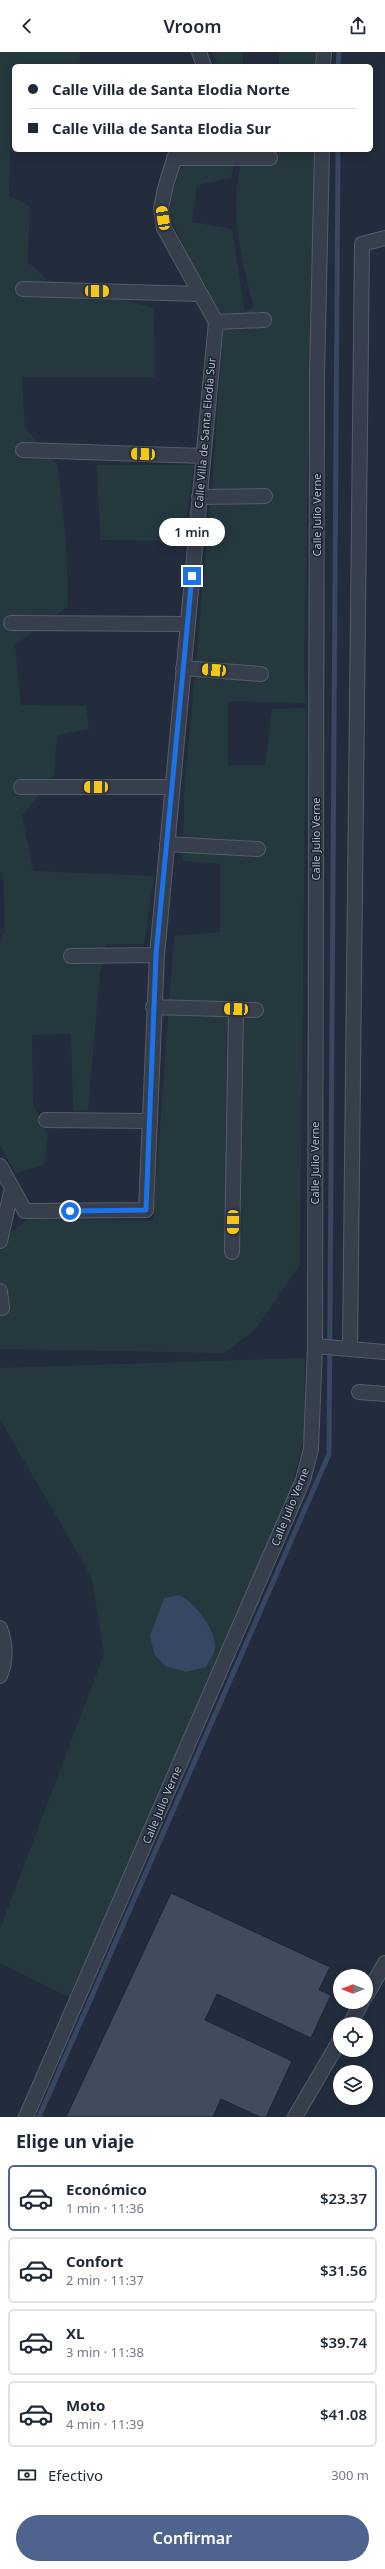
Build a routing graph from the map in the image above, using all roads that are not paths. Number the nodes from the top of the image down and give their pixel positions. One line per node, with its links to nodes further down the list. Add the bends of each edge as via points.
1 (199, 52): 3 (street)
2 (324, 52): 4 (street)
3 (203, 64)
4 (323, 64)
5 (322, 152): 38 (street, Calle Julio Verne, via 317,375)
6 (176, 154): 7 (street); 10 (street, via 161,208 164,228)
7 (270, 158)
8 (385, 238): 39 (street, via 362,244)
9 (23, 290): 10 (street)
10 (200, 294): 12 (street)
11 (264, 320): 12 (street)
12 (216, 322): 14 (street, Calle Villa de Santa Elodia Sur)
13 (23, 450): 14 (street)
14 (203, 456): 16 (street, Calle Villa de Santa Elodia Sur)
15 (264, 496): 16 (street)
16 (199, 497): 18 (street, Calle Villa de Santa Elodia Sur)
17 (11, 623): 18 (street)
18 (187, 624): 19 (street, Calle Villa de Santa Elodia Sur)
19 (183, 668): 20 (street); 22 (street, Calle Villa de Santa Elodia Sur)
20 (260, 674)
21 (21, 787): 22 (street)
22 (172, 787): 23 (street, Calle Villa de Santa Elodia Sur)
23 (167, 844): 24 (street); 25 (street, Calle Villa de Santa Elodia Sur)
24 (258, 849)
25 (156, 955): 26 (street); 27 (street, Calle Villa de Santa Elodia Sur)
26 (71, 956)
27 (153, 1007): 28 (street); 31 (street, Calle Villa de Santa Elodia Sur)
28 (236, 1009): 29 (street); 35 (street)
29 (256, 1010)
30 (46, 1120): 31 (street)
31 (150, 1121): 33 (street, Calle Villa de Santa Elodia Sur, via 146,1210 25,1211)
32 (0, 1166): 33 (street)
33 (12, 1188): 34 (street)
34 (0, 1240)
35 (232, 1252)
36 (0, 1291): 37 (street)
37 (2, 1308)
38 (319, 1346): 39 (street); 48 (street, Calle Julio Verne, via 311,1449 303,1480)
39 (345, 1348): 40 (street)
40 (385, 1352)
41 (359, 1392): 42 (street)
42 (385, 1394)
43 (0, 1628): 44 (street, via 4,1637 4,1664)
44 (0, 1676)
45 (385, 1963): 46 (street)
46 (373, 1984)
47 (333, 2052): 49 (street)
48 (26, 2117)
49 (295, 2117)

